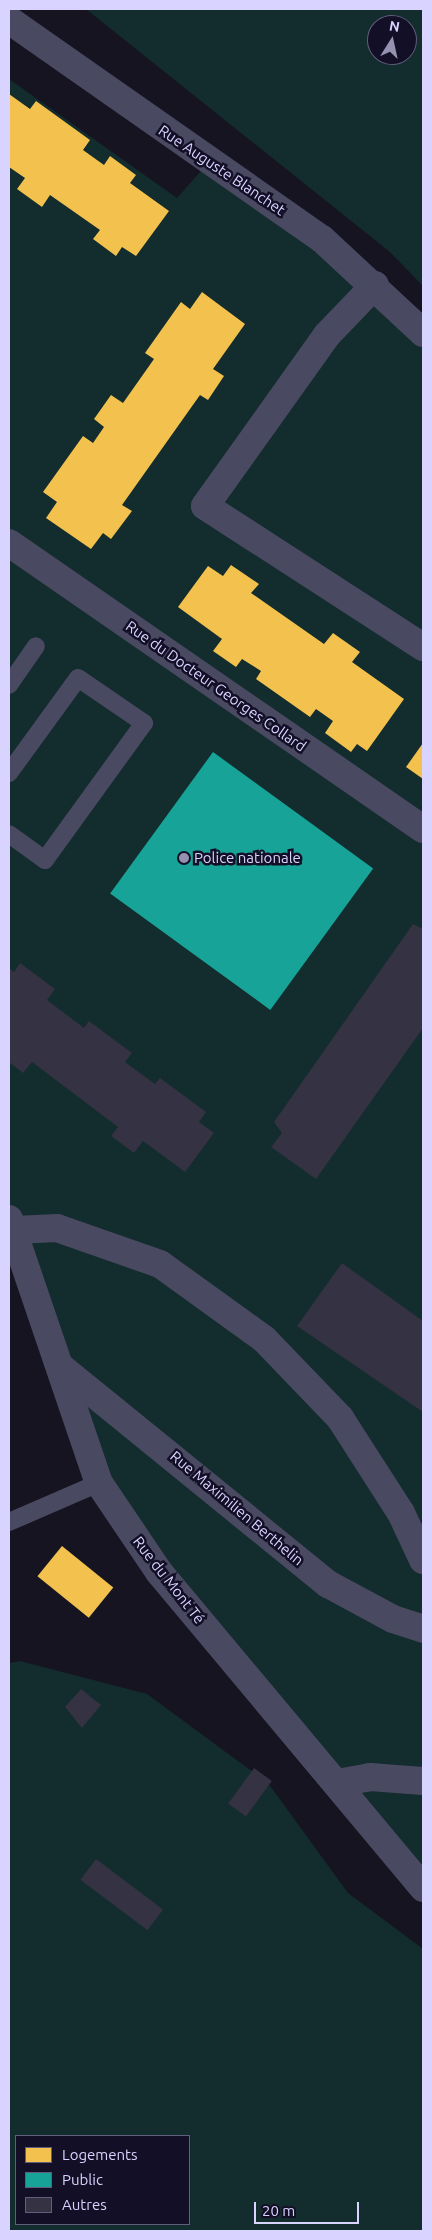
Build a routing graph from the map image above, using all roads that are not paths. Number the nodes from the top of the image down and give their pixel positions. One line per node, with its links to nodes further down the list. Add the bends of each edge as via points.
1 (9, 20): 2 (street, Rue Auguste Blanchet, via 322,239)
2 (375, 285): 3 (street, Rue Auguste Blanchet); 6 (street, via 327,335 205,506)
3 (423, 333)
4 (9, 543): 9 (street, Rue du Docteur Georges Collard)
5 (36, 646): 7 (lane)
6 (423, 647)
7 (9, 684)
8 (10, 768): 10 (lane, via 78,678 144,723 46,860)
9 (423, 829)
10 (9, 834)
11 (12, 1225): 12 (street, Rue du Mont Té); 15 (street, via 57,1228 151,1260 264,1339 340,1418 401,1514)
12 (62, 1368): 13 (street, Rue du Mont Té); 16 (street, Rue Maximilien Berthelin, via 328,1584 393,1619)
13 (98, 1483): 14 (lane); 18 (street, Rue du Mont Té, via 159,1572)
14 (9, 1522)
15 (423, 1560)
16 (423, 1629)
17 (423, 1781): 18 (street, via 370,1777)
18 (337, 1783): 19 (street, Rue du Mont Té)
19 (423, 1888)

